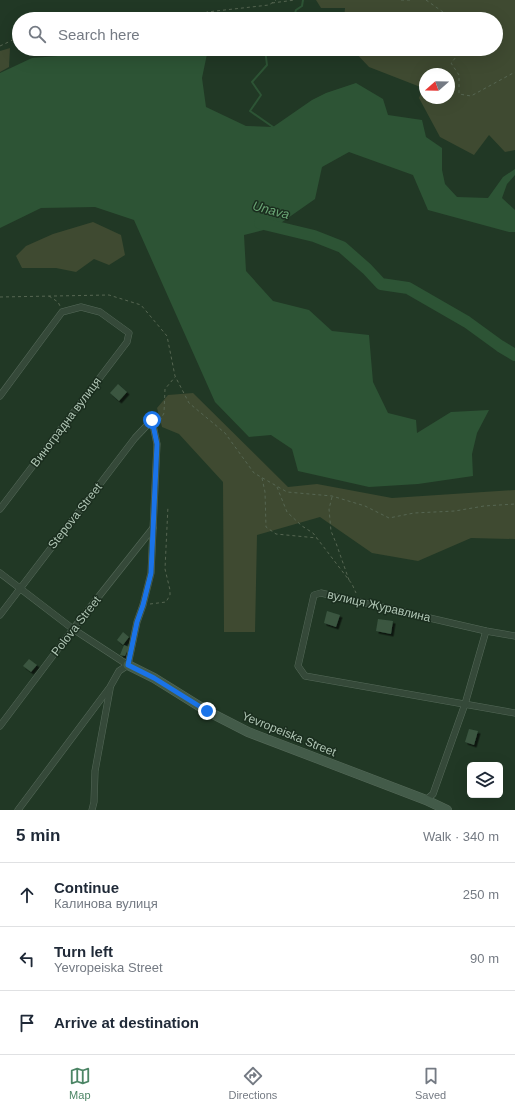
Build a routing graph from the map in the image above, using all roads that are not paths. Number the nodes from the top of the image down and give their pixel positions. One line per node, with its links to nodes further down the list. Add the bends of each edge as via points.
1 (0, 396): 2 (street, Виноградна вулиця, via 62,312 81,307 100,312 129,333 127,342)
2 (0, 509)
3 (153, 528): 5 (street, Stepova Street, via 157,444 152,420 135,438); 7 (street, Polova Street); 10 (street, via 151,573)
4 (0, 573): 5 (street)
5 (20, 588): 6 (street, Stepova Street); 7 (street)
6 (0, 615)
7 (73, 629): 10 (street); 14 (street, Polova Street)
8 (486, 631): 9 (street, вулиця Журавлина); 12 (street); 12 (street, вулиця Журавлина, via 321,593 314,595 298,666 305,676)
9 (515, 636)
10 (128, 665): 11 (street, via 120,671); 15 (street, Yevropeiska Street, via 248,732)
11 (110, 687): 16 (street); 17 (street, via 95,771)
12 (465, 704): 13 (street); 15 (street, via 433,794)
13 (515, 713)
14 (0, 726)
15 (426, 800): 18 (street, Yevropeiska Street)
16 (18, 810)
17 (92, 810)
18 (447, 810)

